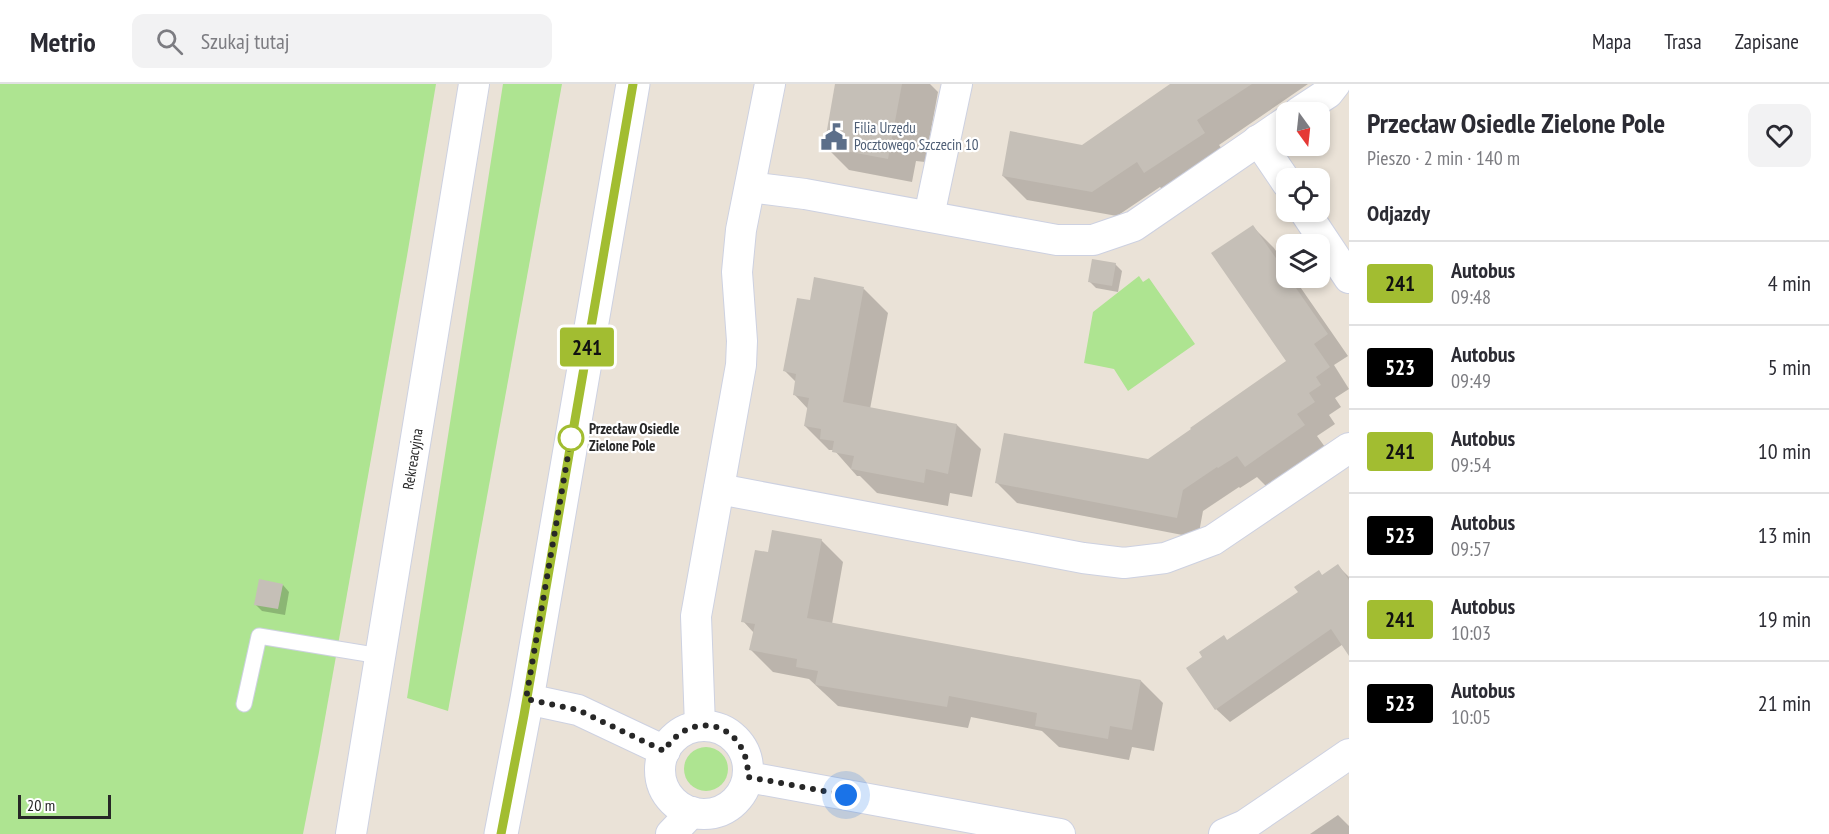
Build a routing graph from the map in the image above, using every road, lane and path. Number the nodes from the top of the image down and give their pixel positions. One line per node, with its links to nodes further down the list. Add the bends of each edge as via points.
1 (474, 84): 16 (street, Rekreacyjna)
2 (633, 84): 17 (street)
3 (770, 84): 10 (street)
4 (957, 84): 11 (street)
5 (1335, 84): 6 (street)
6 (1314, 102)
7 (1276, 128): 8 (street)
8 (1258, 140): 9 (street); 11 (street, via 1134,226 1093,240 1057,240)
9 (1277, 168)
10 (750, 187): 11 (street); 15 (street, via 737,272 741,365)
11 (929, 216)
12 (1312, 222): 13 (street)
13 (1349, 278)
14 (1349, 448): 15 (street, via 1213,540 1165,558 1124,562 1083,558)
15 (719, 489): 19 (street, via 696,616)
16 (380, 656): 18 (lane, via 259,636); 25 (street, Rekreacyjna)
17 (526, 699): 20 (street, via 578,710); 26 (street)
18 (244, 704)
19 (700, 726): 20 (street, via 675,737); 22 (street, via 713,726 737,739 748,764)
20 (664, 751): 23 (street, via 664,788 681,807)
21 (1349, 754): 29 (street, via 1245,825)
22 (748, 777): 23 (street, via 741,794 728,807 705,814); 24 (street)
23 (692, 812): 27 (street)
24 (977, 826): 28 (street)
25 (351, 834)
26 (501, 834)
27 (671, 834)
28 (1060, 834)
29 (1224, 834)

